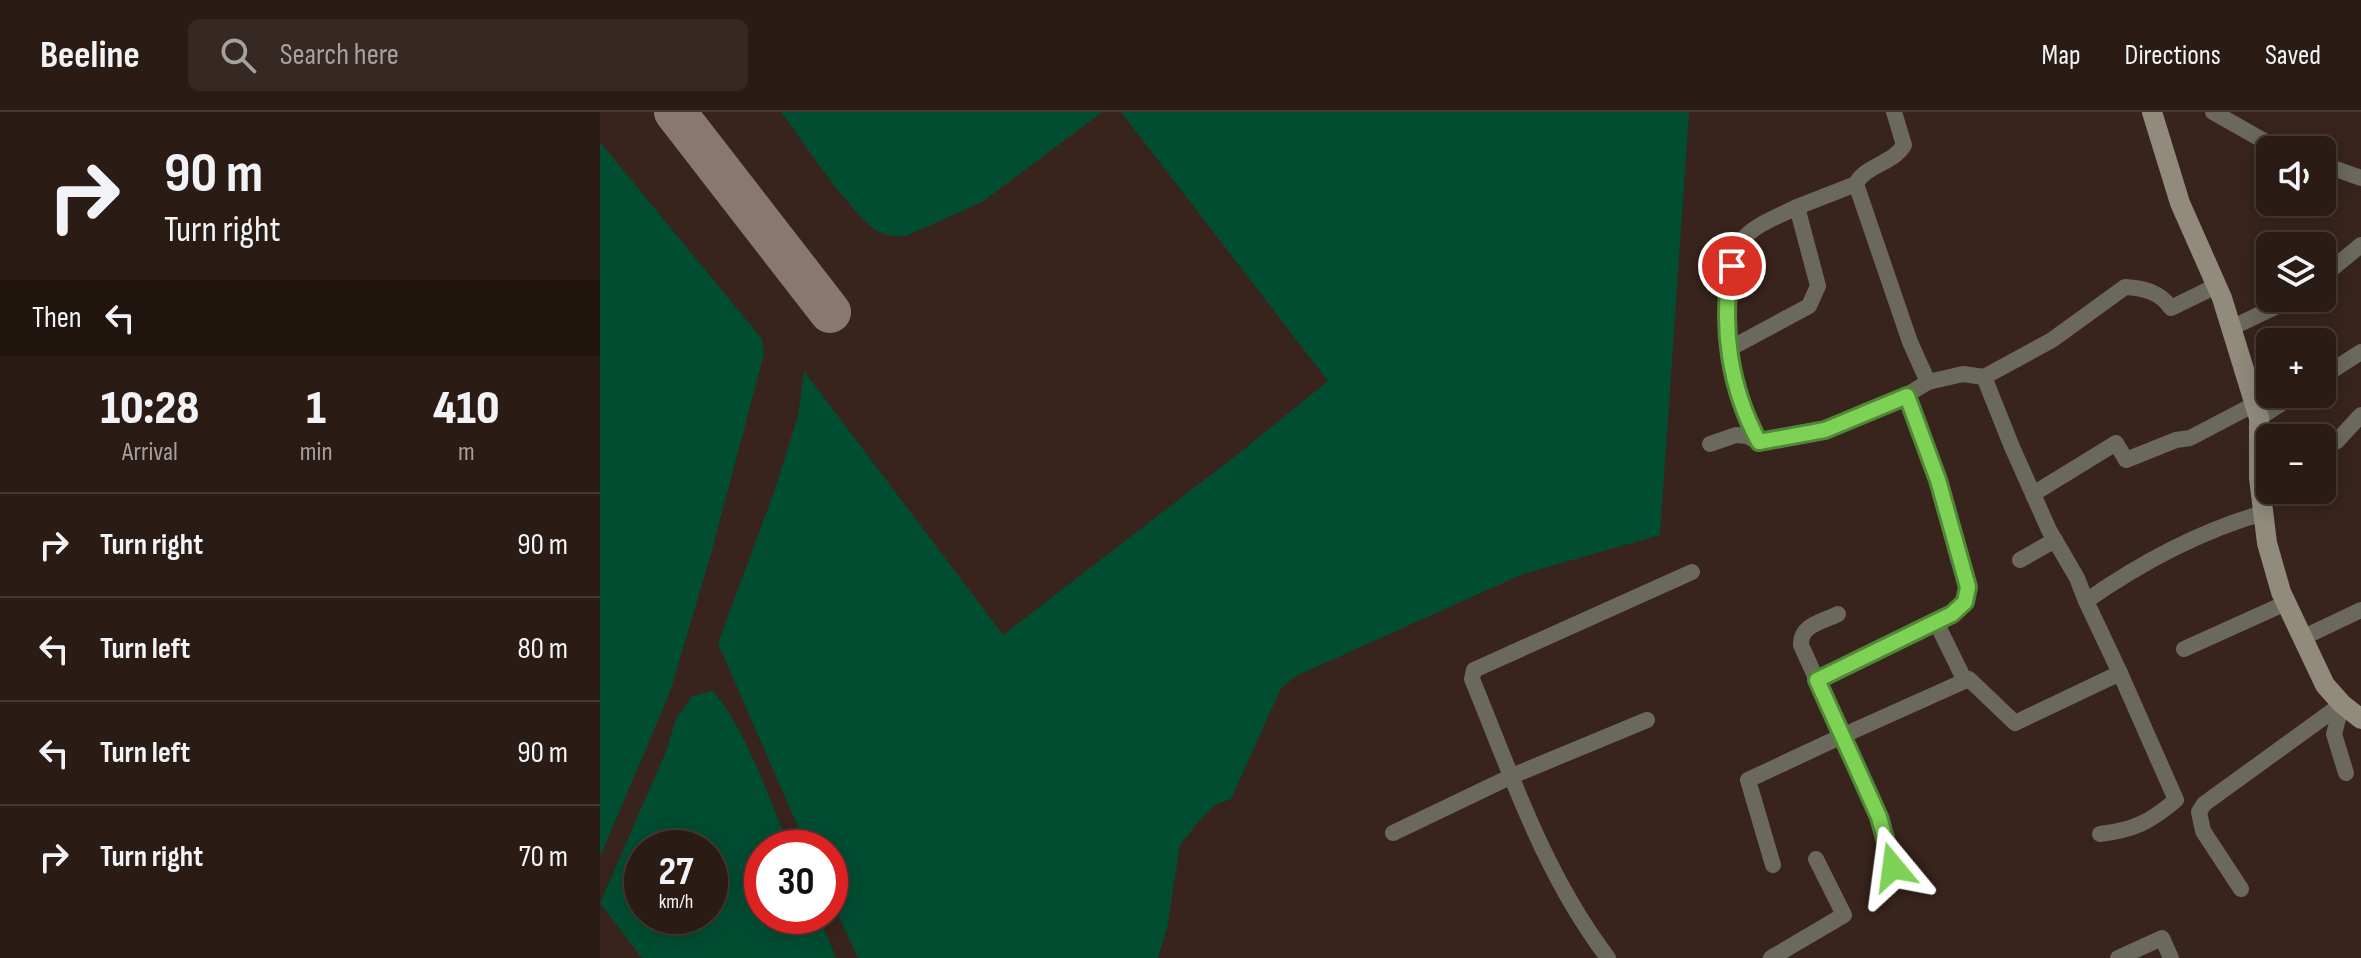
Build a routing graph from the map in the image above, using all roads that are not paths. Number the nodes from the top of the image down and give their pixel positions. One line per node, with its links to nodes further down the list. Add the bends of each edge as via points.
1 (1894, 112): 7 (street, via 1904,145)
2 (2152, 112): 11 (street, via 2180,203)
3 (2213, 112): 4 (street)
4 (2256, 136)
5 (2336, 169): 6 (street)
6 (2361, 178)
7 (1856, 184): 8 (street); 18 (street)
8 (1797, 207): 14 (street, via 1741,240 1728,286); 14 (street, via 1818,286 1815,295 1809,306)
9 (2361, 245): 10 (street)
10 (2336, 266)
11 (2216, 286): 13 (street); 17 (street, via 2171,308 2163,296 2125,287 2052,340)
12 (2265, 312): 13 (street)
13 (2231, 328): 21 (street)
14 (1729, 349): 25 (street, via 1738,394)
15 (2361, 352): 16 (street)
16 (2336, 368)
17 (1984, 377): 18 (street, via 1963,374); 27 (street)
18 (1928, 382): 19 (street)
19 (1907, 396): 25 (street, via 1825,430); 37 (street, via 1968,587 1965,602)
20 (2264, 408): 21 (street)
21 (2257, 411): 23 (street); 27 (street, via 2126,460 2116,443)
22 (2361, 415): 24 (street)
23 (2259, 424)
24 (2336, 441)
25 (1759, 442): 26 (street, via 1736,435)
26 (1710, 444)
27 (2033, 494): 30 (street)
28 (2263, 504): 29 (street)
29 (2263, 513): 33 (street, via 2224,524 2118,578); 34 (street)
30 (2055, 540): 31 (street); 33 (street)
31 (2020, 560)
32 (1692, 572): 48 (street, via 1474,670 1472,679)
33 (2086, 601): 40 (street)
34 (2286, 603): 38 (street); 39 (street)
35 (2361, 610): 38 (street)
36 (1838, 614): 41 (street, via 1801,636)
37 (1936, 622): 41 (street); 42 (street)
38 (2302, 638): 43 (street, via 2325,685)
39 (2184, 649)
40 (2120, 673): 42 (street, via 2015,723 1969,679); 50 (street, via 2176,800 2158,817 2127,831)
41 (1817, 680): 46 (street)
42 (1965, 681): 46 (street)
43 (2342, 704): 44 (street); 47 (street, via 2334,734); 54 (street, via 2199,812 2203,831)
44 (2361, 719)
45 (1647, 720): 48 (street)
46 (1842, 736): 52 (street, via 1748,780); 53 (street, via 1879,817)
47 (2346, 773)
48 (1512, 776): 49 (street); 55 (street, via 1549,865)
49 (1393, 833)
50 (2100, 834)
51 (1816, 859): 56 (street, via 1844,915)
52 (1773, 865)
53 (1893, 867)
54 (2241, 889)
55 (1608, 958)
56 (1771, 958)
57 (2118, 958): 58 (street, via 2162,938)
58 (2171, 958)

